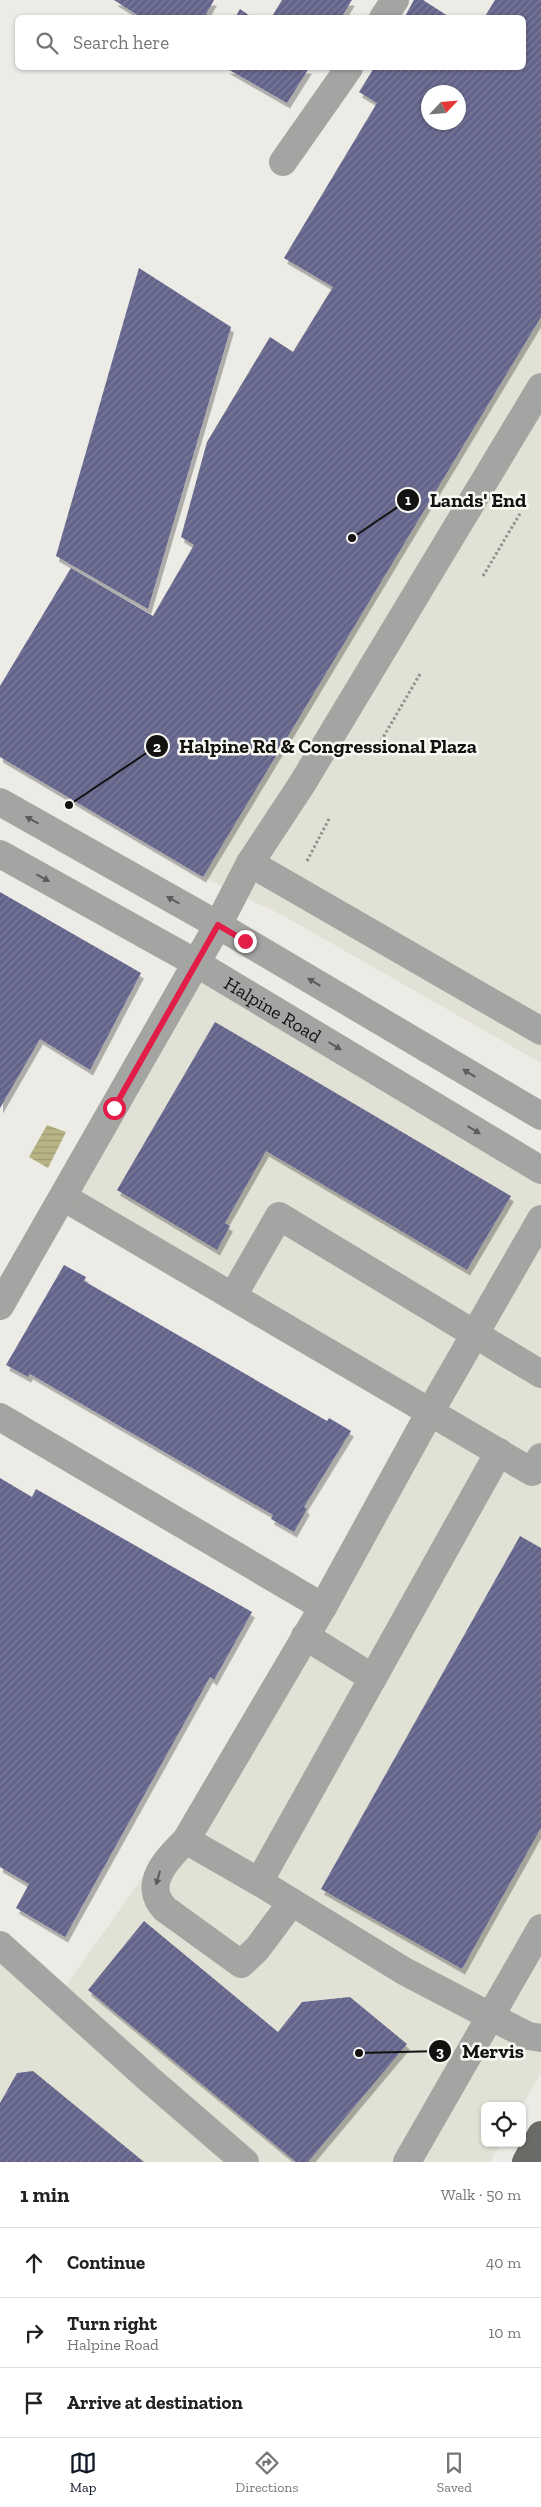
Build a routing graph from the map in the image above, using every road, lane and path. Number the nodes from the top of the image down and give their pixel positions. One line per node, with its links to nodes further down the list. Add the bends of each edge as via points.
1 (395, 0): 2 (street)
2 (385, 15)
3 (348, 70): 4 (street)
4 (283, 162)
5 (541, 387): 13 (street, via 302,784)
6 (521, 512): 7 (path)
7 (483, 576)
8 (420, 674): 9 (path)
9 (381, 741)
10 (0, 802): 15 (street, one-way to 10)
11 (330, 817): 14 (path)
12 (0, 854): 16 (street, Halpine Road, one-way to 16)
13 (250, 863): 14 (street); 15 (street)
14 (294, 888): 17 (street)
15 (218, 925): 16 (street); 18 (street, one-way to 15)
16 (196, 963): 19 (street, Halpine Road, one-way to 19); 20 (street)
17 (541, 1031)
18 (541, 1116)
19 (541, 1170)
20 (63, 1197): 22 (street); 23 (street)
21 (541, 1218): 24 (street)
22 (233, 1296): 24 (street, via 279,1216); 26 (street)
23 (0, 1306)
24 (474, 1334): 25 (street); 26 (street)
25 (541, 1374)
26 (430, 1412): 28 (street); 30 (street)
27 (0, 1416): 30 (street)
28 (499, 1452): 29 (street, via 532,1472); 32 (street)
29 (541, 1456)
30 (323, 1607): 31 (street)
31 (305, 1636): 32 (street); 33 (street)
32 (373, 1678): 34 (street)
33 (186, 1840): 34 (street); 35 (street, one-way to 35, via 166,1860 156,1878 159,1902 242,1964)
34 (259, 1882): 35 (street)
35 (292, 1902): 38 (street, via 404,1971)
36 (541, 1928): 38 (street)
37 (0, 1945): 41 (street)
38 (491, 2016): 39 (street, via 528,2036); 42 (street)
39 (541, 2038)
40 (541, 2135): 43 (main road)
41 (245, 2162)
42 (408, 2162)
43 (526, 2162)

